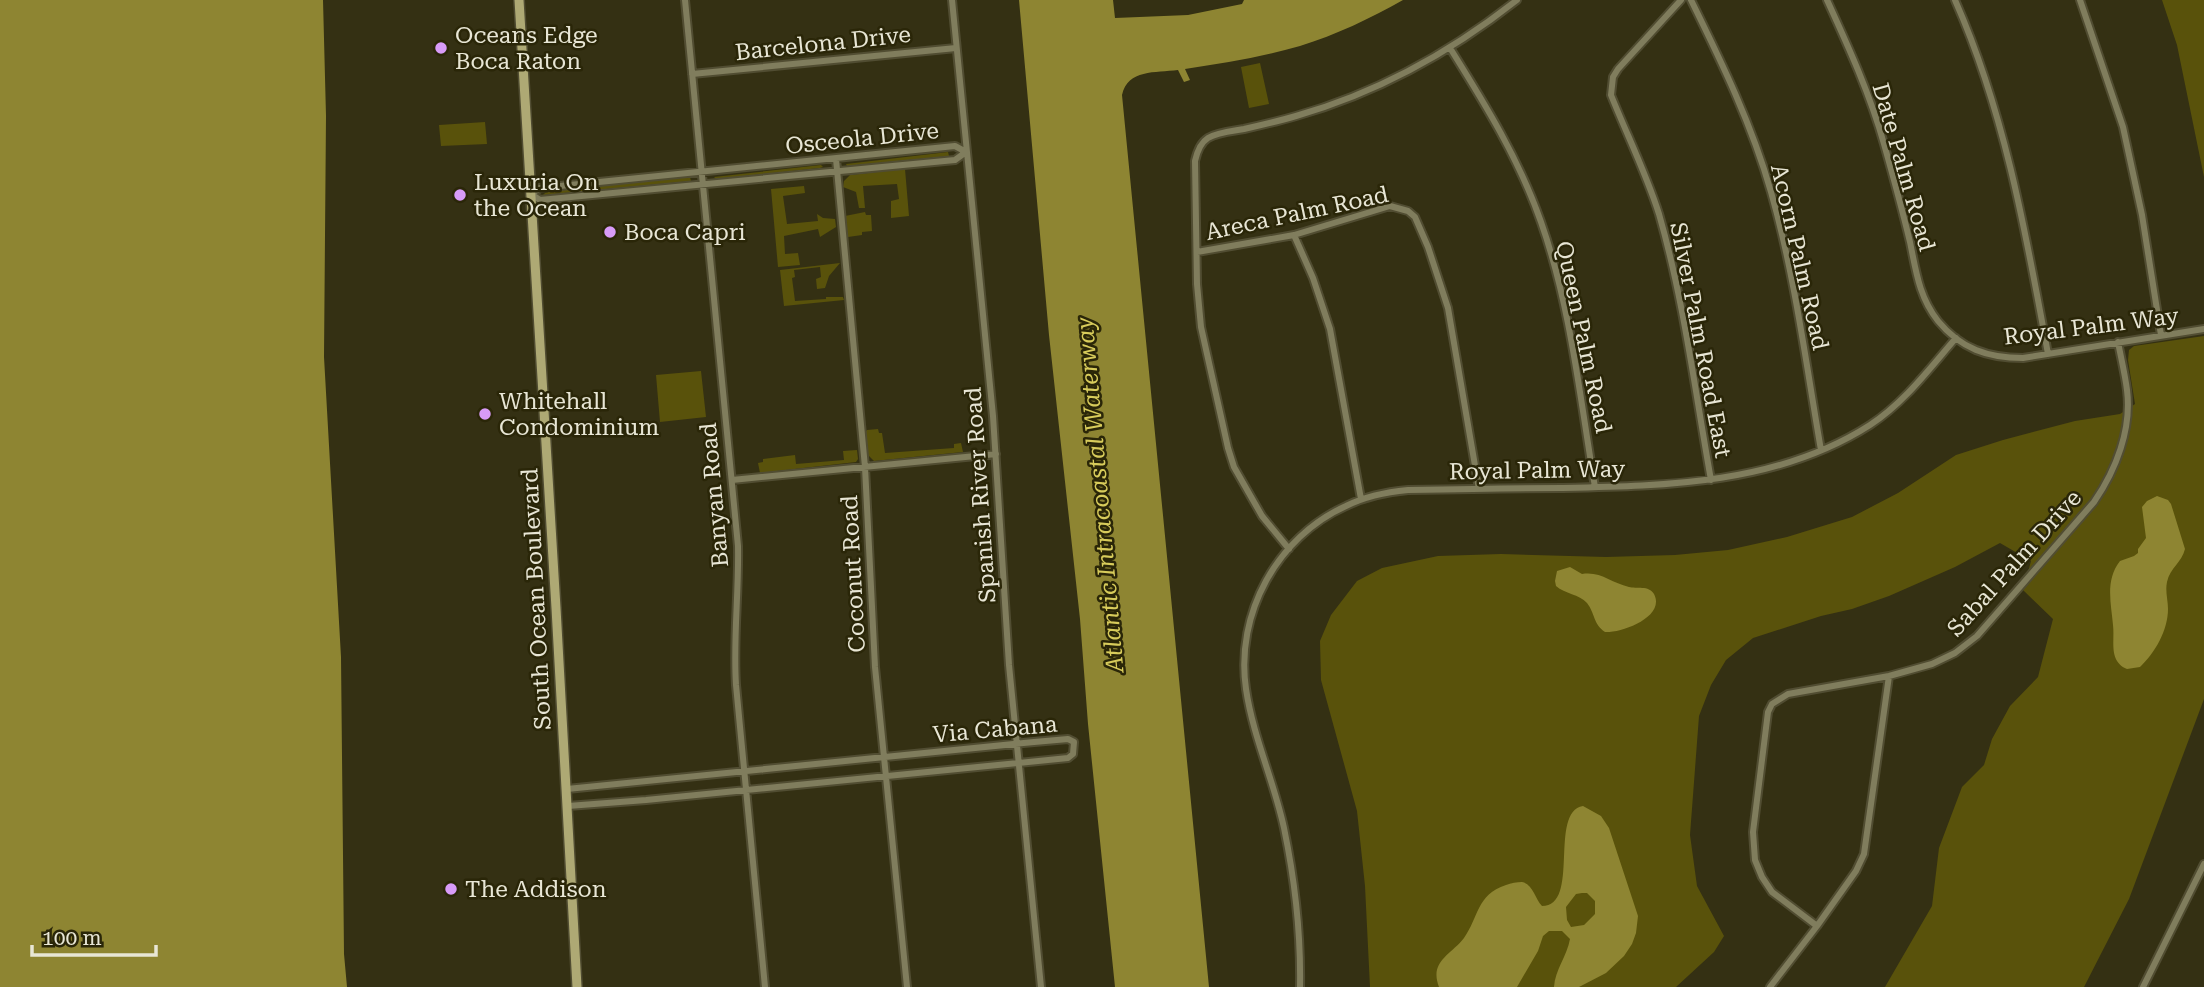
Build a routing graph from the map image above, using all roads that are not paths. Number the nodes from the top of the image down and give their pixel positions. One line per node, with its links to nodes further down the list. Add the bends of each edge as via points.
1 (519, 0): 18 (main road, South Ocean Boulevard)
2 (685, 0): 12 (street, Banyan Road)
3 (952, 0): 10 (street, Spanish River Road)
4 (1517, 0): 11 (street)
5 (1681, 0): 30 (street, Silver Palm Road East, via 1618,69 1611,95 1645,174 1668,247)
6 (1691, 0): 26 (street, Acorn Palm Road, via 1744,114 1771,192)
7 (1826, 0): 23 (street, Date Palm Road, via 1856,64 1883,140 1923,295 1940,323)
8 (1955, 0): 25 (street, via 1983,72 2011,166)
9 (2080, 0): 22 (street, via 2123,127)
10 (956, 48): 12 (street, Barcelona Drive); 13 (street, Spanish River Road)
11 (1450, 48): 20 (street, via 1394,79 1340,101 1217,134 1204,142 1195,161); 31 (street, Queen Palm Road, via 1513,156 1549,246 1566,315)
12 (692, 74): 16 (street, Banyan Road)
13 (966, 152): 14 (street, Osceola Drive, via 955,146); 15 (street, Osceola Drive, via 956,160); 27 (street, Spanish River Road)
14 (836, 159): 15 (street, Coconut Road); 16 (street, Osceola Drive)
15 (837, 171): 17 (street, Osceola Drive); 28 (street, Coconut Road)
16 (702, 172): 17 (street, Banyan Road); 18 (street, Osceola Drive, via 540,188)
17 (704, 185): 18 (street, Osceola Drive, via 540,200); 29 (street, Banyan Road)
18 (531, 194): 41 (main road, South Ocean Boulevard)
19 (1294, 235): 20 (street, Areca Palm Road); 32 (street, Areca Palm Road, via 1390,206 1415,217 1448,308); 33 (street, via 1330,329)
20 (1197, 252): 34 (street, via 1201,327 1234,467 1262,516)
21 (2204, 329): 22 (street, Royal Palm Way)
22 (2161, 335): 24 (street, Royal Palm Way)
23 (1956, 338): 25 (street, Royal Palm Way, via 1978,352 1996,356); 26 (street, Royal Palm Way, via 1891,409)
24 (2118, 342): 25 (street, Royal Palm Way); 35 (street, Sabal Palm Drive, via 2128,417 2121,448 2099,495 1977,636 1932,664)
25 (2048, 354)
26 (1821, 450): 30 (street, Royal Palm Way)
27 (996, 454): 28 (street); 36 (street, Spanish River Road)
28 (865, 467): 29 (street); 37 (street, Coconut Road)
29 (732, 480): 39 (street, Banyan Road, via 738,556 734,655)
30 (1711, 480): 31 (street, Royal Palm Way)
31 (1595, 487): 32 (street, Royal Palm Way)
32 (1479, 489): 33 (street, Royal Palm Way, via 1408,490)
33 (1362, 499): 34 (street, Royal Palm Way, via 1314,525)
34 (1289, 549): 50 (street, Royal Palm Way, via 1258,597 1247,632 1244,669 1249,706 1290,857 1299,925)
35 (1889, 676): 45 (street, via 1864,854); 45 (street, Sabal Palm Drive, via 1788,694 1768,712 1753,832 1755,860 1772,892)
36 (1016, 744): 37 (street, Via Cabana); 38 (street, Spanish River Road); 38 (street, Via Cabana, via 1068,739 1075,746 1068,758)
37 (884, 757): 39 (street, Via Cabana); 40 (street, Coconut Road)
38 (1018, 763): 40 (street, Via Cabana); 49 (street, Spanish River Road)
39 (744, 771): 41 (street, Via Cabana); 42 (street, Banyan Road)
40 (886, 776): 42 (street, Via Cabana); 48 (street, Coconut Road)
41 (567, 789): 43 (main road, South Ocean Boulevard)
42 (746, 790): 43 (street, Via Cabana); 47 (street, Banyan Road)
43 (568, 806): 46 (main road, South Ocean Boulevard)
44 (2204, 864): 52 (street)
45 (1817, 926): 51 (street)
46 (577, 987)
47 (765, 987)
48 (907, 987)
49 (1041, 987)
50 (1300, 987)
51 (1770, 987)
52 (2143, 987)

